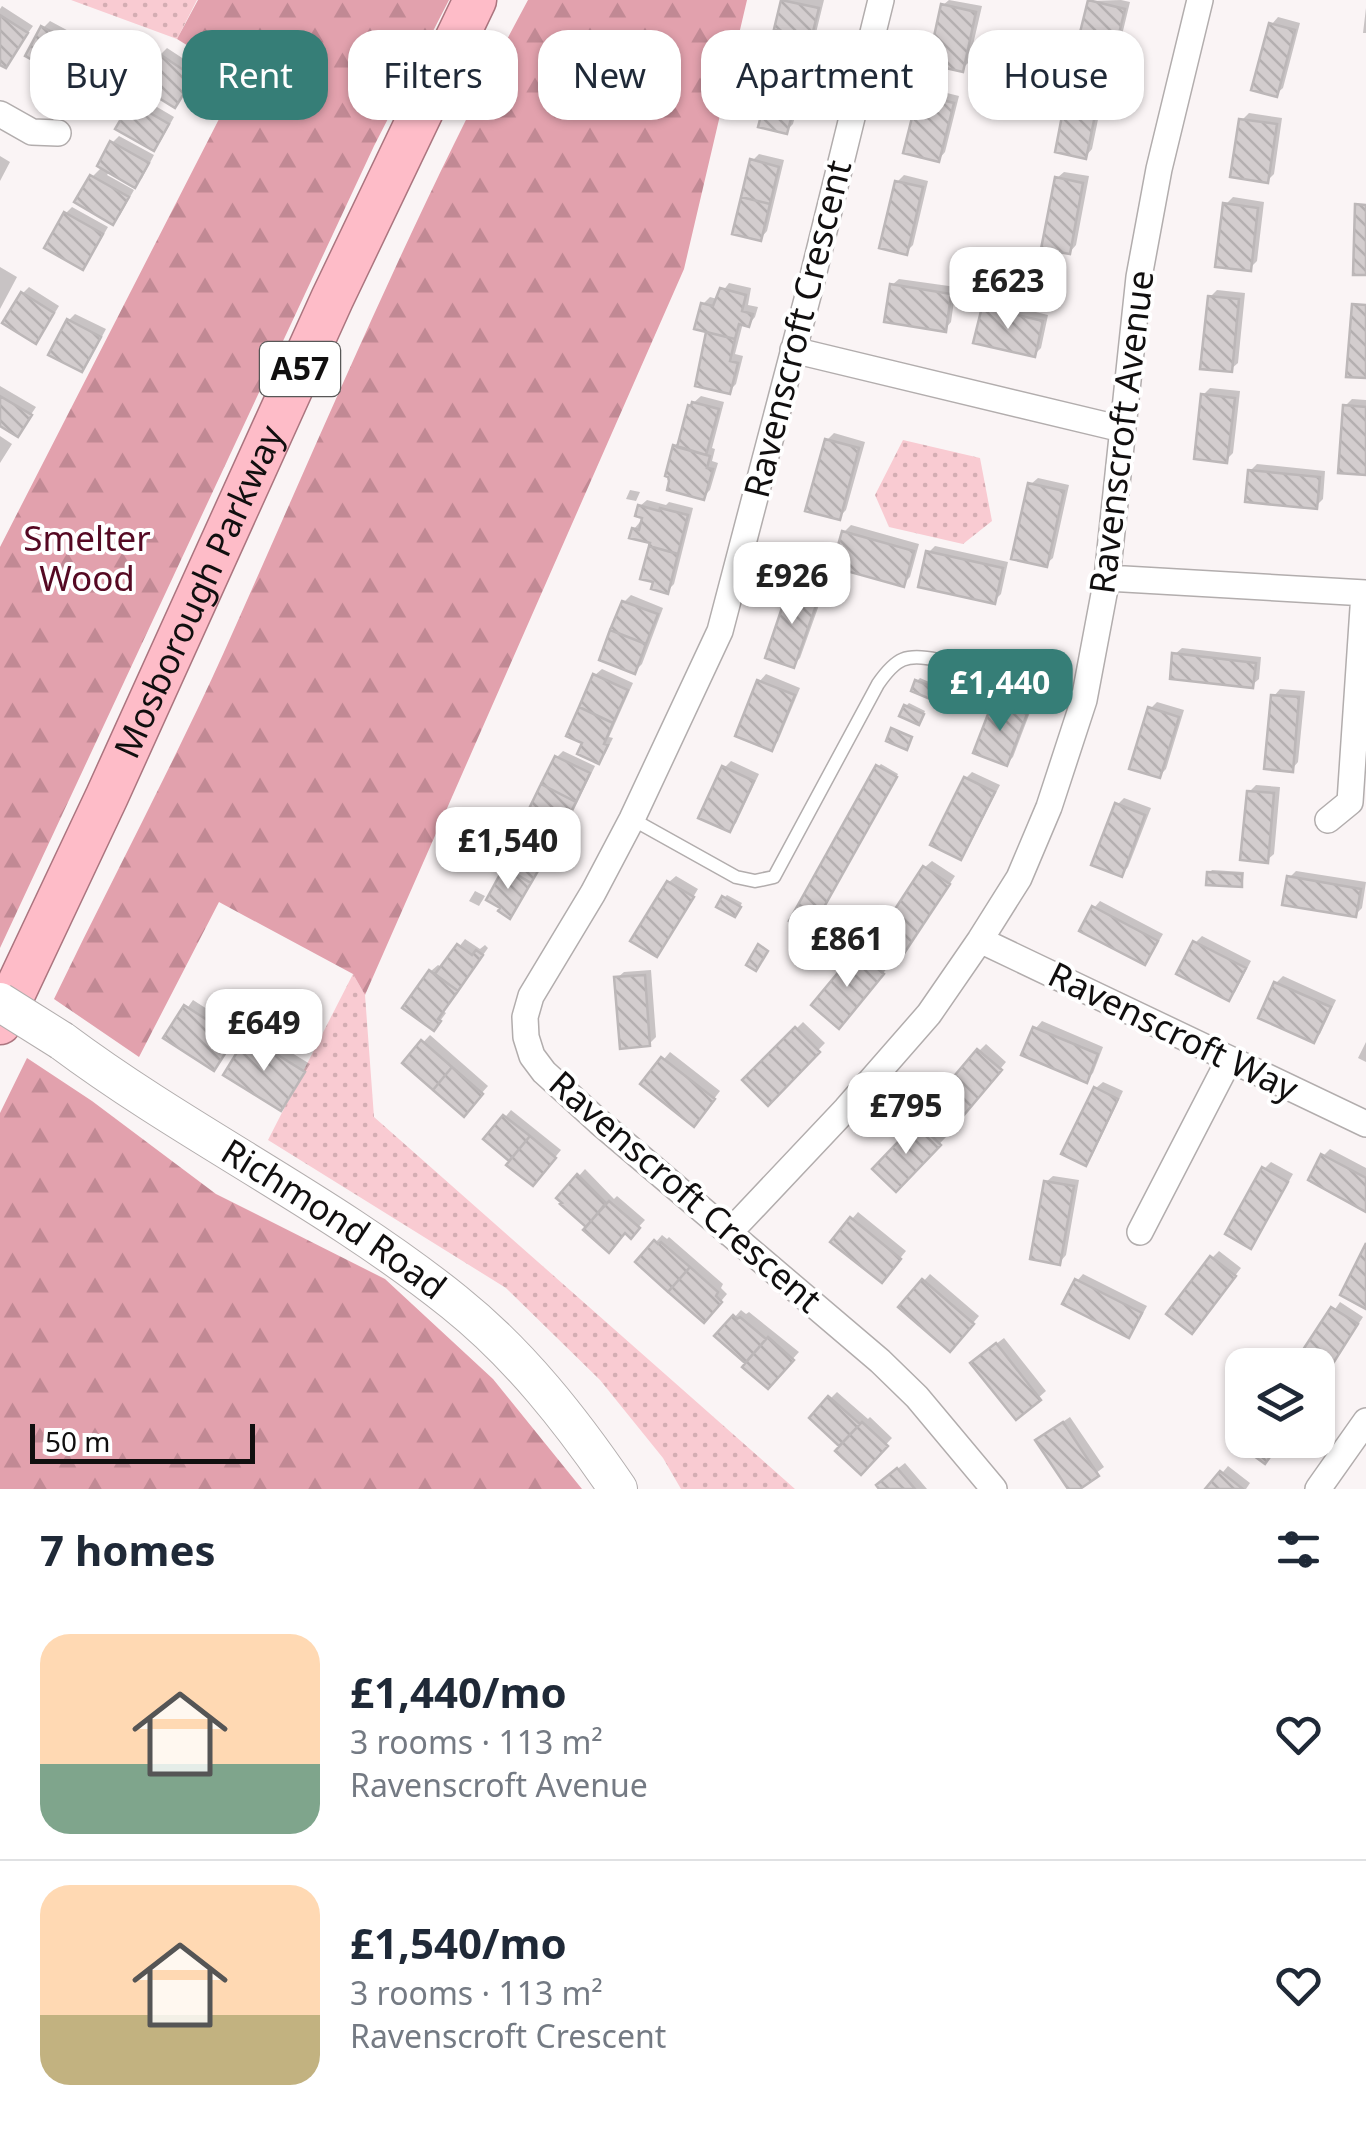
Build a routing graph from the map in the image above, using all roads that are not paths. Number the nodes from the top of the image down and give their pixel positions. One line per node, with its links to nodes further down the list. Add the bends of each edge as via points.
1 (474, 0): 15 (highway, Mosborough Parkway / A57)
2 (881, 0): 6 (street, Ravenscroft Crescent)
3 (1200, 0): 7 (street, Ravenscroft Avenue, via 1142,259)
4 (0, 114): 5 (street, via 32,132)
5 (58, 133)
6 (793, 350): 7 (street); 11 (street, Ravenscroft Crescent, via 720,631)
7 (1122, 429): 8 (street, Ravenscroft Avenue)
8 (1107, 578): 9 (street); 10 (street, Ravenscroft Avenue)
9 (1365, 592): 12 (street, via 1350,802)
10 (1084, 700): 11 (lane, via 938,660 904,658 878,684 774,877 736,877); 13 (street, Ravenscroft Avenue, via 1019,878)
11 (632, 819): 19 (street, Ravenscroft Crescent, via 531,996 526,1038 544,1072)
12 (1328, 820)
13 (980, 940): 16 (street, Ravenscroft Way); 19 (street, Ravenscroft Avenue, via 929,1014)
14 (0, 1002): 21 (main road, Richmond Road, bridge, via 376,1243 456,1304 524,1368)
15 (0, 1023)
16 (1228, 1060): 17 (street, Ravenscroft Way); 18 (street)
17 (1366, 1124)
18 (1140, 1232)
19 (729, 1233): 22 (street, Ravenscroft Crescent, via 917,1397)
20 (1366, 1421): 23 (street)
21 (618, 1489)
22 (994, 1489)
23 (1318, 1489)

